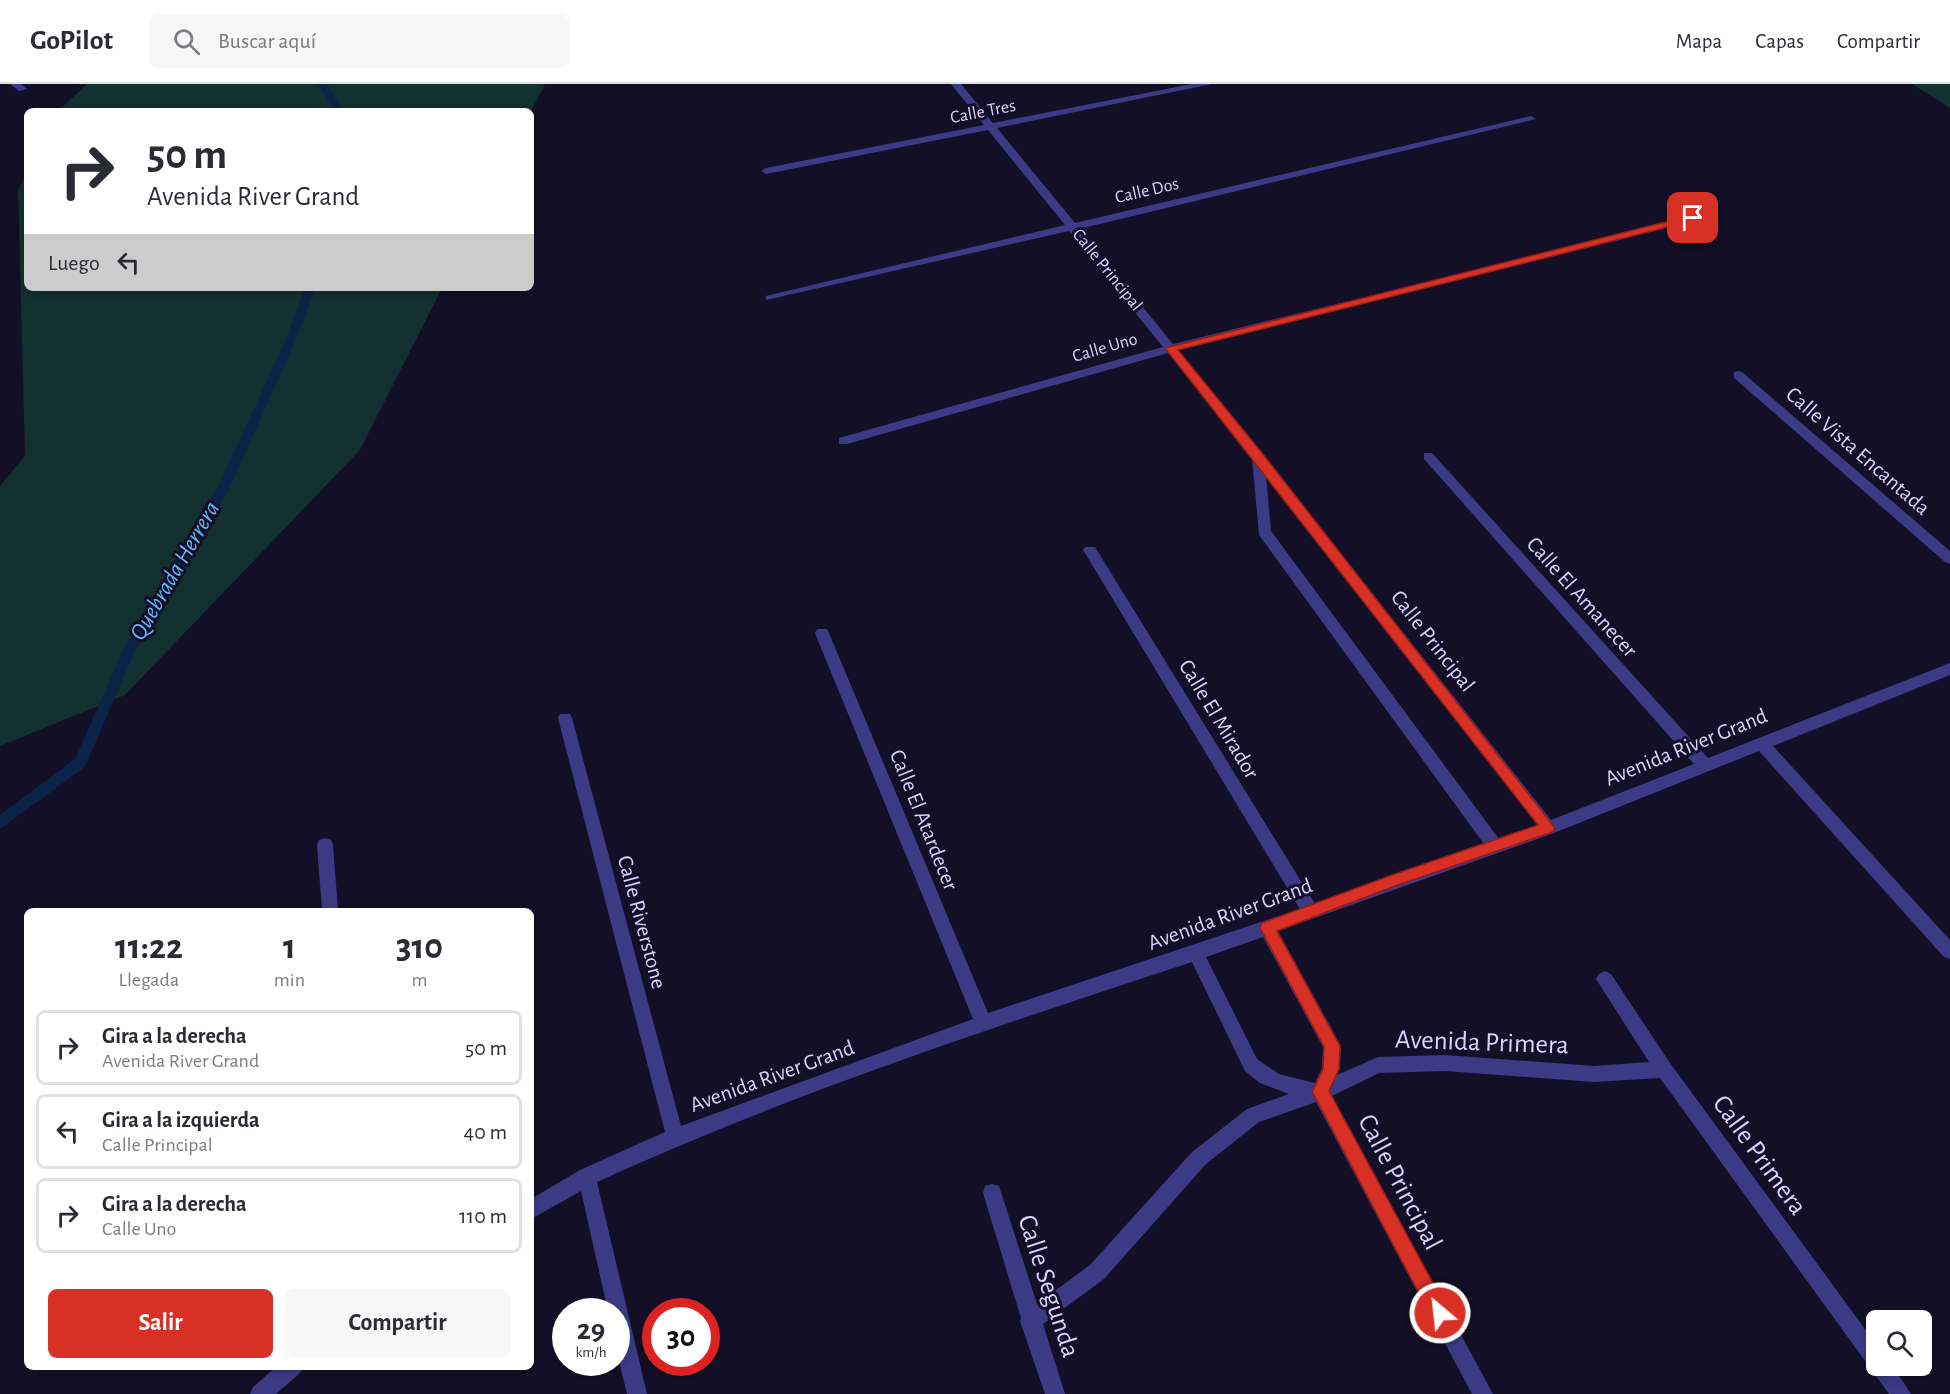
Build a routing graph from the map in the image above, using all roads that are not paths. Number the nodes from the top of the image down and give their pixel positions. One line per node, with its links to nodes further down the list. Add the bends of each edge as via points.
1 (956, 84): 4 (street, Calle Principal)
2 (1207, 84): 4 (street, Calle Tres)
3 (1531, 119): 7 (street, Calle Dos)
4 (991, 127): 5 (street, Calle Tres); 7 (street, Calle Principal)
5 (766, 171)
6 (1693, 218): 9 (street, Calle Uno)
7 (1071, 225): 8 (street, Calle Dos); 9 (street, Calle Principal)
8 (771, 298)
9 (1171, 348): 11 (street, Calle Uno); 12 (street, Calle Principal)
10 (1738, 375): 15 (street, Calle Vista Encantada)
11 (843, 441)
12 (1258, 456): 21 (street, Calle Principal); 22 (street, via 1264,532)
13 (1428, 456): 20 (street, Calle El Amanecer)
14 (1090, 550): 25 (street, Calle El Mirador)
15 (1950, 559)
16 (822, 633): 30 (street, Calle El Atardecer)
17 (1950, 669): 19 (street, Avenida River Grand)
18 (565, 718): 33 (street, Calle Riverstone)
19 (1761, 743): 20 (street, Avenida River Grand); 27 (street)
20 (1705, 765): 21 (street, Avenida River Grand)
21 (1548, 828): 22 (street, Avenida River Grand)
22 (1494, 844): 25 (street, Avenida River Grand)
23 (325, 845): 24 (street)
24 (330, 908)
25 (1310, 910): 26 (street, Avenida River Grand)
26 (1267, 928): 28 (street, Avenida River Grand); 32 (street, via 1332,1046 1331,1069)
27 (1950, 952)
28 (1196, 953): 30 (street, Avenida River Grand); 32 (street, via 1251,1065 1260,1075)
29 (1605, 979): 31 (street, Calle Primera)
30 (983, 1023): 33 (street, Avenida River Grand)
31 (1664, 1069): 32 (street, Avenida Primera, via 1594,1074 1445,1063 1378,1065); 38 (street, Calle Primera)
32 (1320, 1092): 37 (street, Avenida Primera, via 1253,1115 1198,1158 1097,1272); 44 (street, Calle Principal)
33 (675, 1137): 34 (street, Avenida River Grand)
34 (588, 1177): 36 (street, Avenida River Grand); 42 (street)
35 (992, 1193): 37 (street, Calle Segunda)
36 (534, 1208)
37 (1030, 1322): 43 (street, Calle Segunda)
38 (1866, 1346)
39 (288, 1370): 41 (street)
40 (1888, 1376): 45 (street)
41 (260, 1394)
42 (636, 1394)
43 (1055, 1394)
44 (1483, 1394)
45 (1901, 1394)

